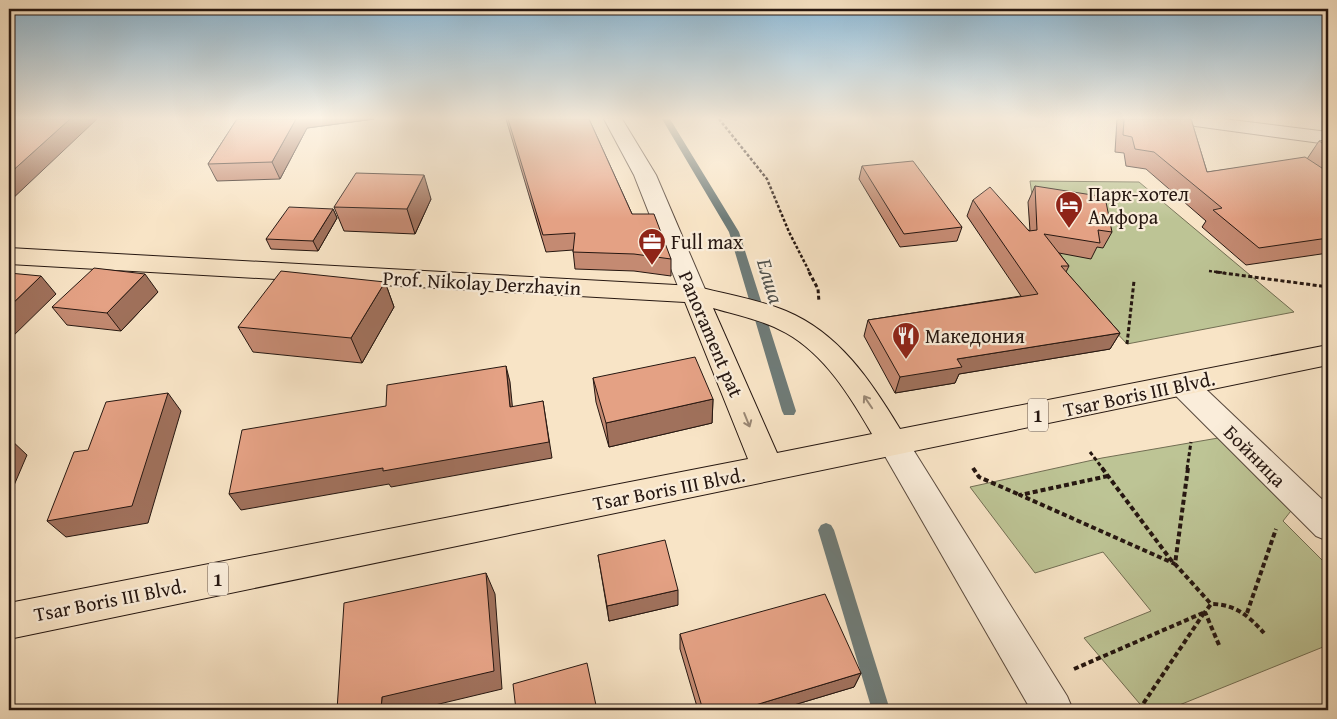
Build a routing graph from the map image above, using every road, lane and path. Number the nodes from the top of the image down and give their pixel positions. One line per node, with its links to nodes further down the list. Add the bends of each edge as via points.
1 (632, 153): 7 (street, Panorament pat)
2 (745, 153): 9 (path, via 766,179 818,289)
3 (9, 256): 7 (main road, Prof. Nikolay Derzhavin)
4 (1209, 271): 6 (path)
5 (1134, 281): 8 (path)
6 (1328, 287)
7 (694, 294): 9 (main road, Prof. Nikolay Derzhavin, via 776,318 800,330); 16 (main road, Panorament pat, one-way to 16)
8 (1127, 344)
9 (820, 346): 12 (main road, Prof. Nikolay Derzhavin, one-way to 9, via 844,366)
10 (1328, 354): 11 (main road, Tsar Boris III Blvd. / 1)
11 (1183, 385): 12 (main road, Tsar Boris III Blvd. / 1); 18 (street, Бойница)
12 (893, 444): 16 (main road, Tsar Boris III Blvd. / 1); 28 (street)
13 (1090, 452): 17 (path)
14 (1189, 458): 21 (path)
15 (973, 468): 19 (path, via 979,477)
16 (768, 469): 25 (main road, Tsar Boris III Blvd. / 1)
17 (1108, 476): 19 (path); 21 (path)
18 (1290, 490): 20 (street, Бойница); 24 (path)
19 (1020, 495): 21 (path)
20 (1328, 526)
21 (1175, 564): 22 (path)
22 (1211, 604): 23 (path); 24 (path, via 1226,604)
23 (1205, 612): 27 (path); 28 (path); 29 (path)
24 (1246, 613): 26 (path)
25 (9, 621)
26 (1264, 633)
27 (1220, 645)
28 (1046, 697)
29 (1139, 710)

